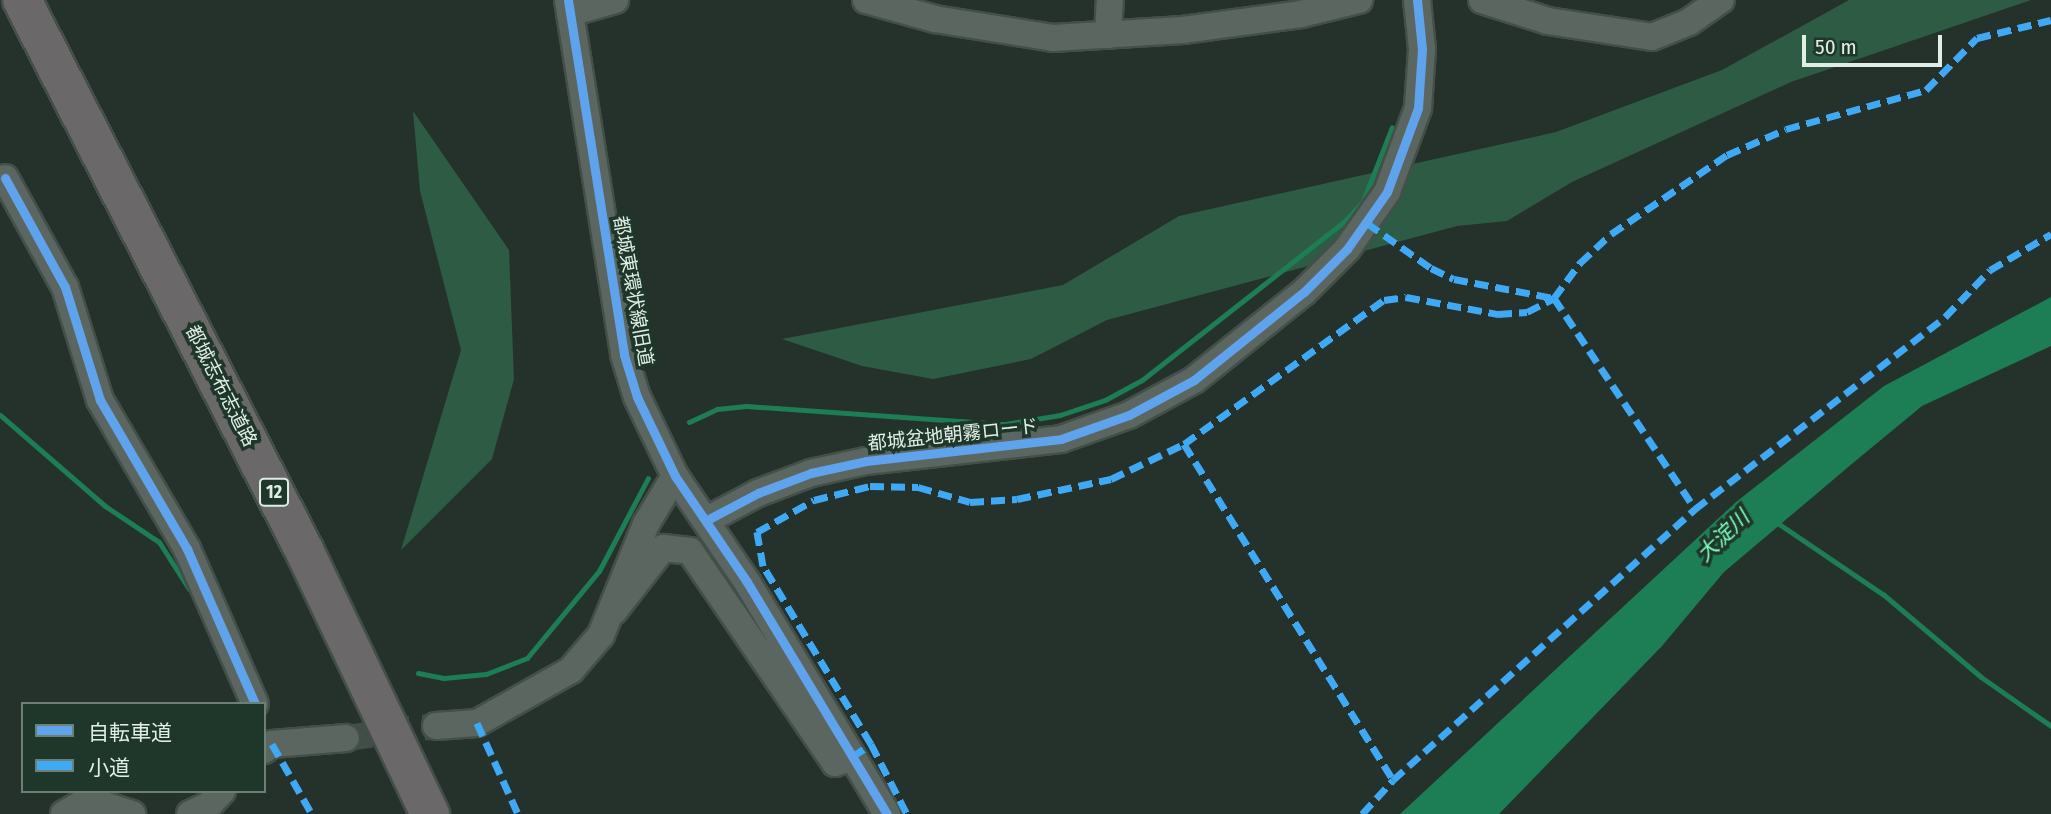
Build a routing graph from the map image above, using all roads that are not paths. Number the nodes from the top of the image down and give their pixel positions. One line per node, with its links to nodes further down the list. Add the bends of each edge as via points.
1 (1, 0): 14 (highway)
2 (22, 0): 14 (highway, 都城志布志道路 / 12)
3 (32, 0): 14 (highway)
4 (615, 0): 11 (street)
5 (866, 0): 13 (street, via 1020,36)
6 (1110, 0): 13 (street)
7 (1359, 0): 12 (street)
8 (1417, 0): 17 (street, 都城盆地朝霧ロード, via 1422,49 1418,108 1387,192 1347,249 1304,292 1194,380 1129,415 1061,439 866,461 811,473 758,493)
9 (1482, 0): 10 (street, via 1548,21 1652,37 1689,22)
10 (1721, 0)
11 (569, 7): 16 (street, 都城東環状線旧道, via 624,355 637,397)
12 (1295, 8): 13 (street)
13 (1108, 35)
14 (113, 172): 28 (highway, 都城志布志道路 / 12)
15 (5, 178): 19 (street, via 65,287 100,400 187,549)
16 (675, 476): 17 (street, 都城東環状線旧道); 18 (street, via 646,524)
17 (707, 520): 23 (street, 都城東環状線旧道)
18 (614, 611): 20 (street, via 601,635 558,680 477,723); 23 (street, via 663,548 690,551 835,763)
19 (254, 702)
20 (436, 726)
21 (345, 738): 22 (street)
22 (267, 740)
23 (852, 757): 29 (street, 都城東環状線旧道)
24 (220, 793): 27 (street)
25 (64, 814): 26 (street, via 81,804 98,803)
26 (132, 814)
27 (190, 814)
28 (430, 814)
29 (887, 814)

